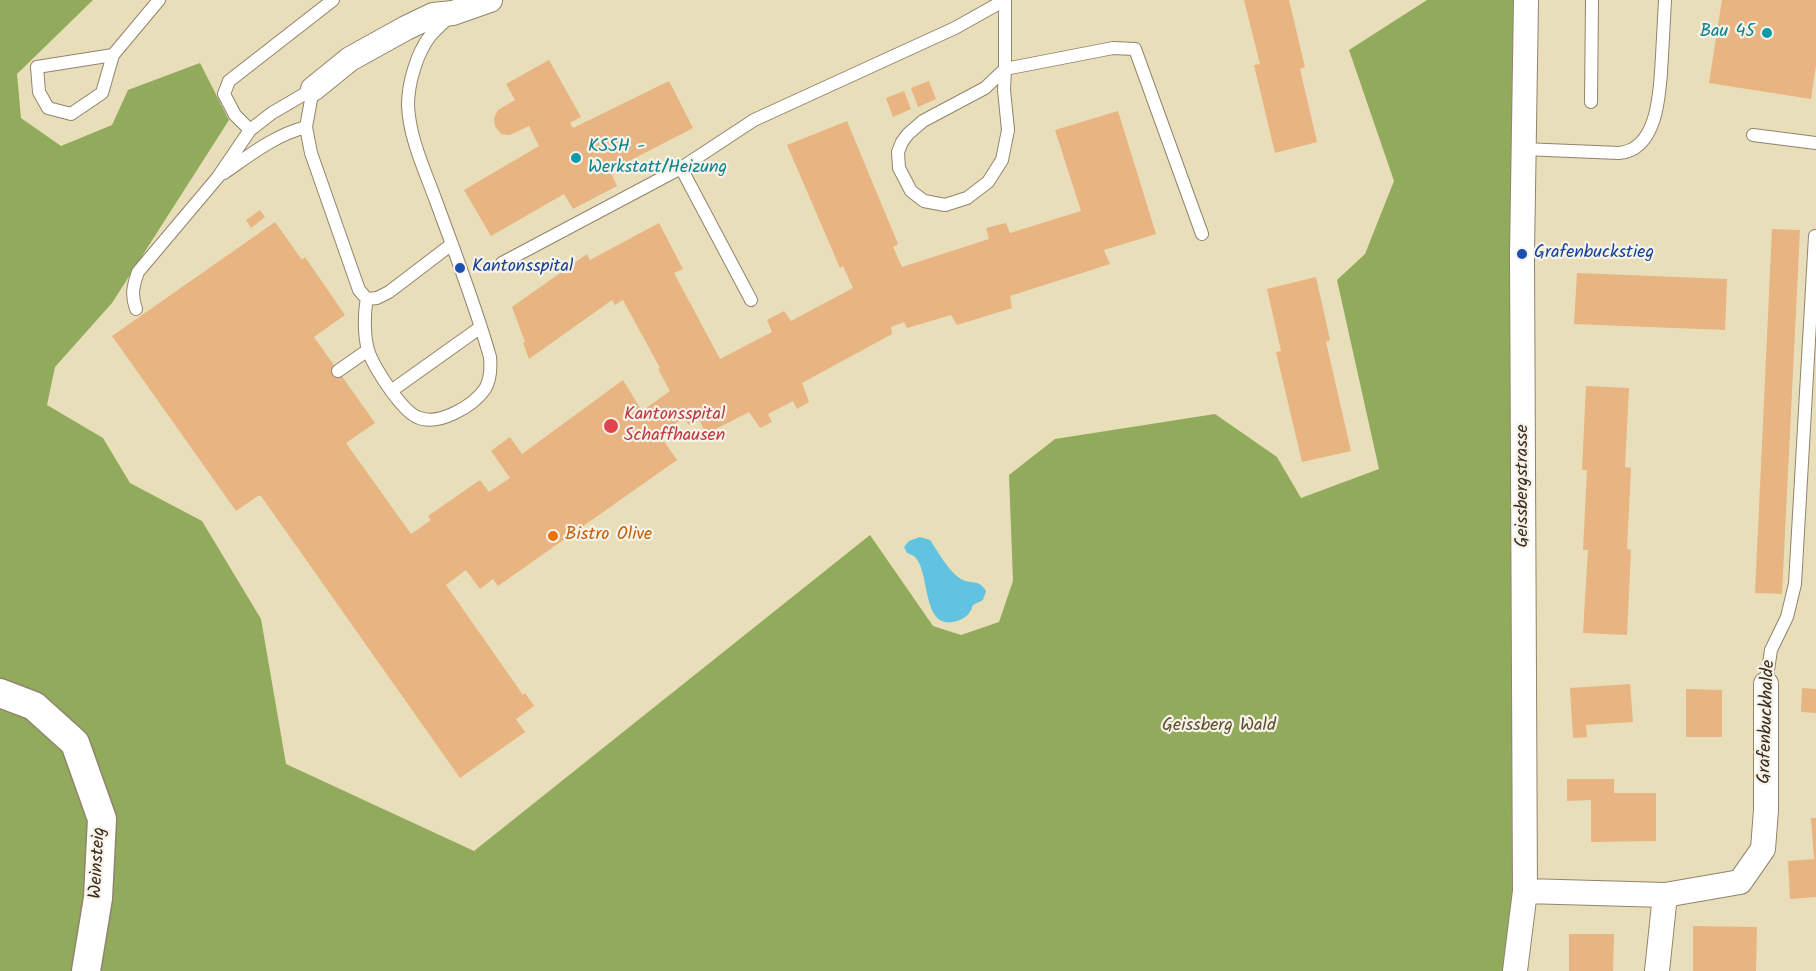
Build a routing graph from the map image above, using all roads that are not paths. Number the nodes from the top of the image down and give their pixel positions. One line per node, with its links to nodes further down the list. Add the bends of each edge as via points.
1 (159, 0): 9 (lane)
2 (333, 0): 14 (lane, via 229,81 224,94 235,115)
3 (489, 0): 8 (street)
4 (1005, 0): 10 (lane); 18 (lane, via 955,28 754,120)
5 (1526, 0): 17 (street, Geissbergstrasse)
6 (1592, 0): 12 (lane)
7 (1665, 0): 17 (lane, via 1659,99 1652,125 1640,144 1626,153)
8 (453, 13): 11 (street, via 434,15 406,28 350,59); 22 (lane, via 430,36 420,55 408,105 422,162)
9 (112, 55): 9 (lane, via 37,67 39,92 48,108 71,114 102,93)
10 (1005, 69): 10 (lane, via 985,88 923,121 902,141 899,168 911,190 924,201 945,205 967,198 988,182 1002,160 1008,130); 20 (lane, via 1113,48 1135,49)
11 (314, 89): 13 (lane); 14 (lane)
12 (1591, 102)
13 (306, 127): 19 (lane, via 269,142); 24 (lane, via 311,153 359,290)
14 (250, 130): 19 (lane)
15 (1754, 135): 16 (lane)
16 (1816, 143)
17 (1523, 149): 33 (street, Geissbergstrasse)
18 (681, 168): 23 (lane); 25 (lane)
19 (218, 177): 26 (lane, via 138,272 132,287)
20 (1202, 234)
21 (1815, 236): 31 (lane, Grafenbuckhalde, via 1795,584 1787,617 1771,650)
22 (452, 244): 24 (lane, via 389,292); 27 (lane)
23 (502, 263)
24 (367, 299): 28 (lane, via 364,313)
25 (751, 300)
26 (136, 309)
27 (481, 327): 30 (lane); 30 (lane, via 491,373 485,388 469,404 451,415 426,419 417,417)
28 (368, 350): 29 (lane); 30 (lane)
29 (338, 371)
30 (391, 391)
31 (1766, 684): 34 (street, Grafenbuckhalde, via 1766,810 1762,849 1740,882)
32 (0, 693): 36 (street, Weinsteig, via 34,706 75,743 102,819 98,898)
33 (1525, 891): 34 (street, Grafenbuckhalde); 35 (street, Geissbergstrasse)
34 (1665, 895): 37 (street)
35 (1516, 970)
36 (86, 971)
37 (1657, 971)

